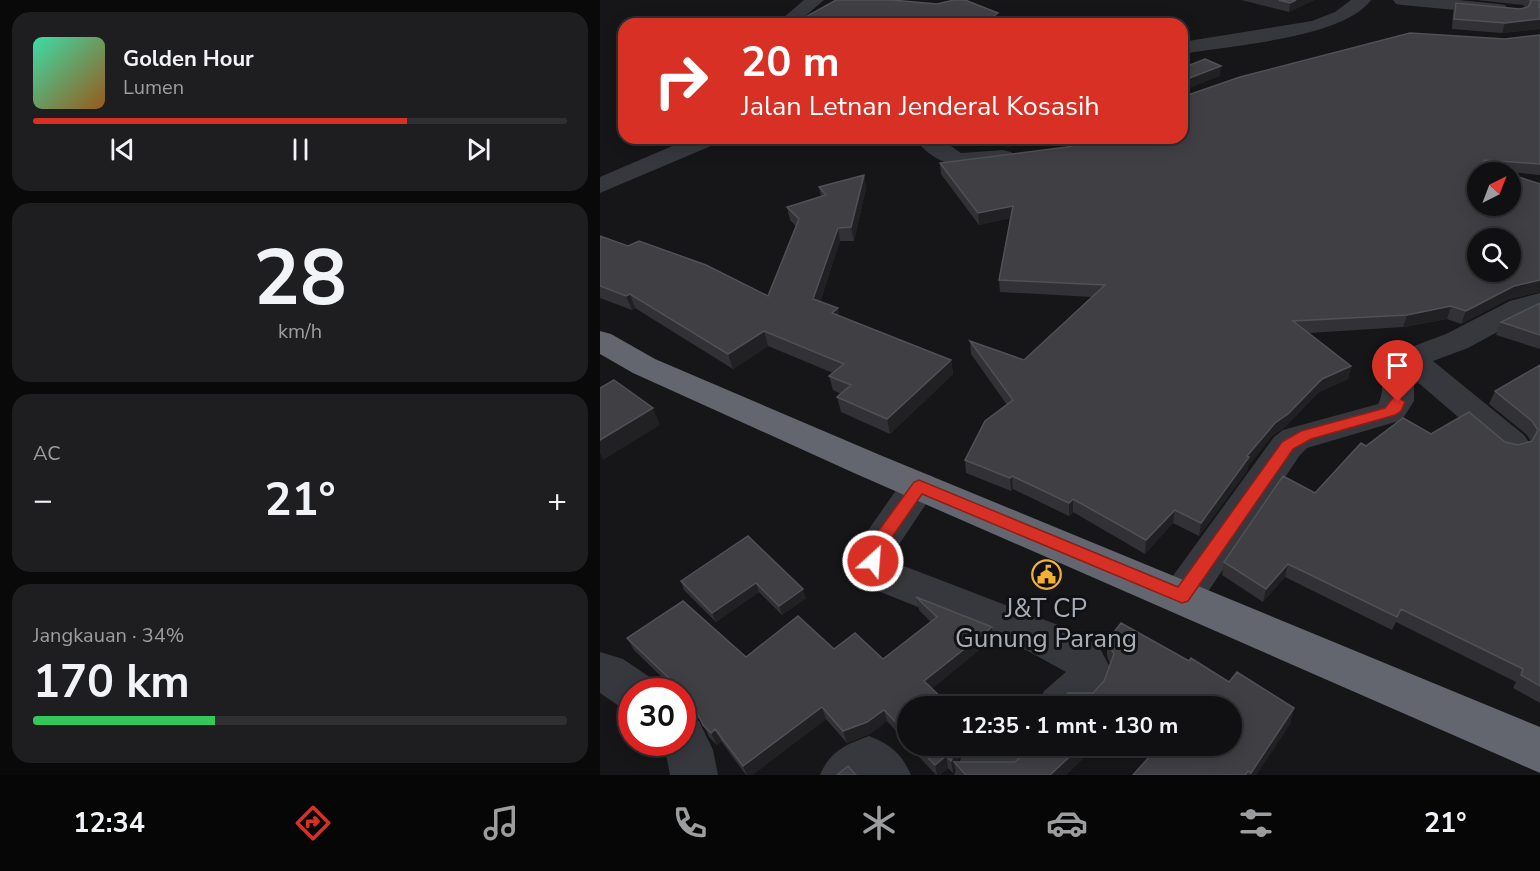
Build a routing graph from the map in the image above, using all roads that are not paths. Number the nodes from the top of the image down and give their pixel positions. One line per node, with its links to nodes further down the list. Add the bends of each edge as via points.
1 (815, 0): 5 (street)
2 (1362, 0): 6 (street, via 1341,16 1316,26)
3 (1402, 0): 4 (street)
4 (1516, 11)
5 (792, 18)
6 (1188, 47)
7 (696, 144): 10 (street)
8 (933, 144): 9 (street, via 950,159 962,161)
9 (1021, 154)
10 (600, 186)
11 (1540, 302): 13 (street, via 1521,307 1457,341)
12 (600, 341): 15 (highway, via 644,366)
13 (1409, 358): 14 (street); 16 (street, via 1397,367 1396,408 1306,435 1287,446)
14 (1512, 444)
15 (919, 486): 16 (highway); 19 (street, via 875,549 873,561 882,574 1043,639 1082,659 1089,669 1088,677)
16 (1182, 596): 20 (highway)
17 (600, 672): 18 (street)
18 (618, 681)
19 (1073, 696)
20 (1540, 750)
21 (690, 756): 23 (street)
22 (1001, 756): 26 (street)
23 (694, 775)
24 (844, 775): 25 (street, via 869,759)
25 (887, 775)
26 (978, 775)

